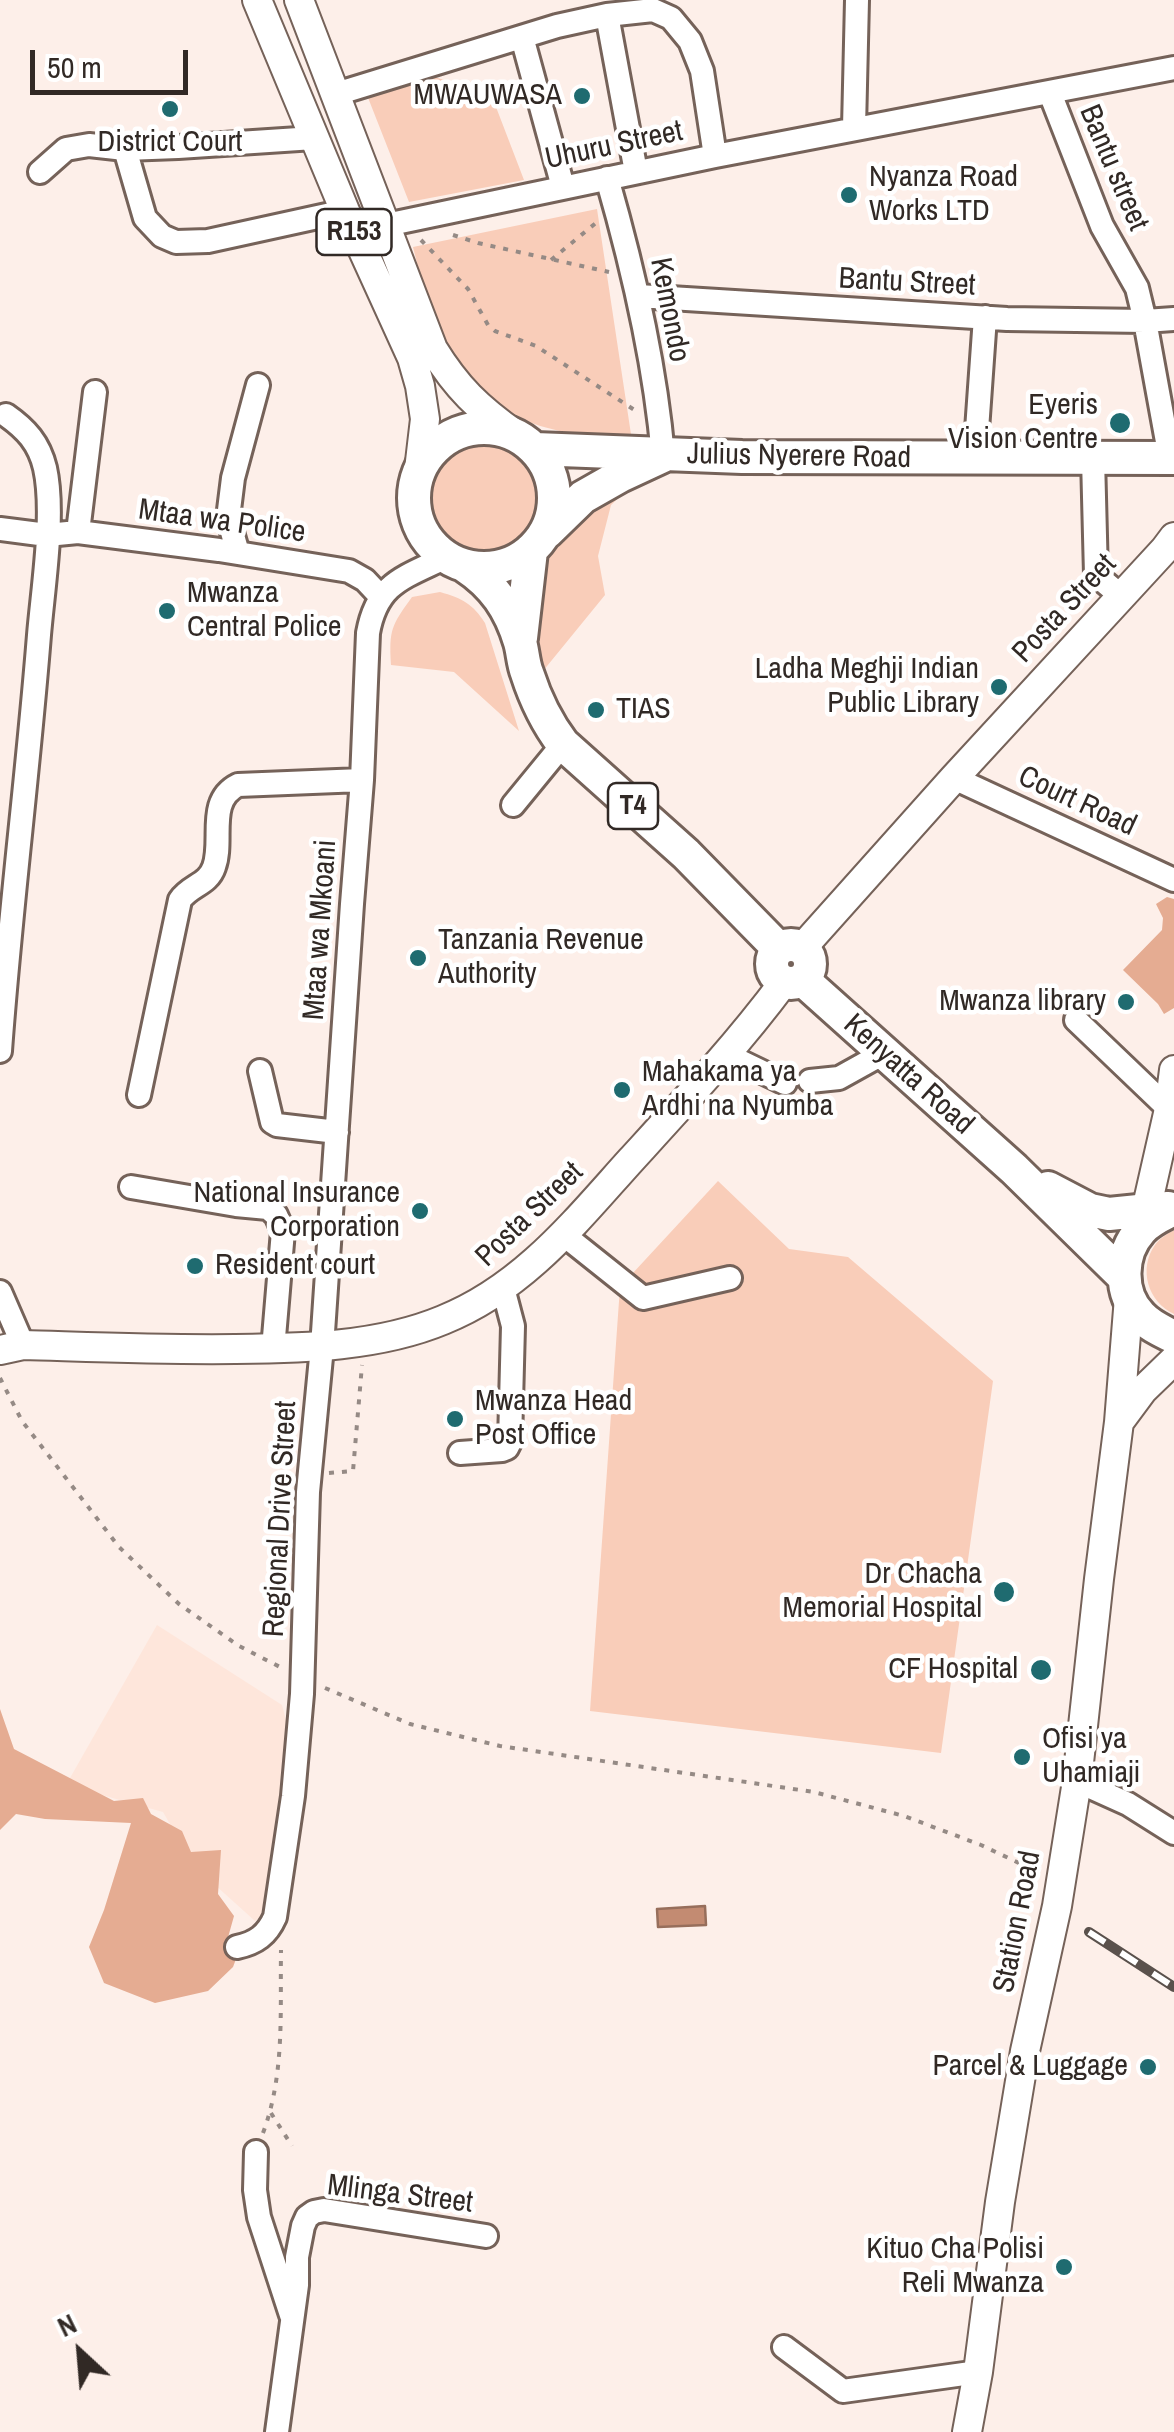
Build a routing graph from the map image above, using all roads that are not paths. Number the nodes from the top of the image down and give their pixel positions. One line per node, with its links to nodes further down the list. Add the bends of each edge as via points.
1 (257, 0): 10 (main road, R153)
2 (298, 0): 8 (main road, R153)
3 (856, 0): 9 (street)
4 (606, 15): 5 (street); 12 (street, via 653,10 671,18 690,41 702,71); 14 (street)
5 (522, 37): 8 (street); 16 (street)
6 (1174, 68): 7 (street, Uhuru Street)
7 (1050, 92): 9 (street, Uhuru Street); 22 (street, Bantu street)
8 (336, 94): 18 (main road, R153)
9 (854, 128): 12 (street, Uhuru Street)
10 (314, 138): 11 (street); 17 (main road, R153)
11 (126, 148): 13 (street, via 66,149); 17 (street, via 145,218 176,242)
12 (715, 156): 14 (street, Uhuru Street)
13 (40, 172)
14 (636, 172): 15 (street, Uhuru Street)
15 (607, 178): 16 (street, Uhuru Street); 19 (street, Kemondo)
16 (563, 187): 18 (street, Uhuru Street)
17 (345, 212): 31 (main road, R153, via 412,358 425,419)
18 (402, 222): 27 (main road, R153, via 433,349 477,406)
19 (636, 286): 20 (street, Bantu Street); 26 (street, Kemondo)
20 (985, 317): 22 (street, Bantu Street); 28 (street)
21 (1174, 319): 22 (street, Bantu Street)
22 (1145, 321): 30 (street, Bantu street)
23 (258, 385): 37 (street, via 228,518)
24 (95, 392): 33 (street)
25 (6, 415): 34 (street, via 26,430 45,468)
26 (662, 441): 27 (highway, Julius Nyerere Road); 28 (highway, Julius Nyerere Road); 36 (highway, Julius Nyerere Road, via 583,498)
27 (525, 442): 31 (highway, via 483,428 456,434); 36 (highway, via 549,469 554,492 553,516)
28 (975, 458): 29 (highway, Julius Nyerere Road)
29 (1093, 458): 30 (highway, Julius Nyerere Road); 40 (street, via 1096,575)
30 (1172, 458)
31 (419, 470): 38 (highway, via 416,519 428,541)
32 (0, 529): 34 (street, Mtaa wa Police)
33 (78, 532): 34 (street, Mtaa wa Police); 37 (street, Mtaa wa Police)
34 (47, 535): 49 (street)
35 (1174, 537): 40 (main road, Posta Street)
36 (538, 543): 38 (highway, via 510,564 485,569); 41 (highway, Kenyatta Road / T4)
37 (238, 553): 39 (street, Mtaa wa Police, via 348,571)
38 (455, 562): 39 (street); 41 (highway, Kenyatta Road / T4, via 493,588)
39 (380, 596): 44 (street, Mtaa wa Mkoani, via 368,634)
40 (1121, 596): 43 (main road, Posta Street)
41 (520, 643): 42 (highway, Kenyatta Road / T4, via 535,696)
42 (563, 744): 45 (street); 47 (highway, Kenyatta Road / T4, via 686,854)
43 (954, 778): 46 (street, Court Road); 47 (main road, Posta Street)
44 (362, 780): 56 (street, via 238,785 224,794 216,865 180,900); 58 (street, Mtaa wa Mkoani)
45 (513, 805)
46 (1174, 880)
47 (792, 965): 50 (highway, Kenyatta Road / T4); 51 (main road, Posta Street)
48 (1076, 1020): 57 (street)
49 (0, 1051)
50 (884, 1053): 54 (street, via 840,1078); 59 (highway, Kenyatta Road / T4)
51 (727, 1054): 55 (street); 62 (main road, Posta Street)
52 (1174, 1070): 57 (main road)
53 (260, 1072): 58 (street, via 272,1122)
54 (810, 1081)
55 (785, 1082)
56 (139, 1095)
57 (1171, 1114): 61 (main road)
58 (337, 1132): 68 (street, Mtaa wa Mkoani)
59 (1014, 1170): 61 (highway, Kenyatta Road / T4, via 1090,1210); 64 (highway, Kenyatta Road / T4)
60 (131, 1187): 70 (street, via 268,1208 276,1215 283,1232)
61 (1159, 1214): 64 (highway, via 1132,1241)
62 (564, 1235): 63 (street, via 644,1298); 65 (main road, Posta Street)
63 (730, 1278)
64 (1126, 1287): 67 (highway, T4, via 1140,1316); 72 (main road, Station Road)
65 (503, 1288): 68 (main road, Posta Street, via 441,1322); 73 (street, via 514,1326 510,1442 502,1450)
66 (0, 1292): 69 (street)
67 (1174, 1337)
68 (322, 1347): 70 (main road, Posta Street); 76 (street, Regional Drive Street, via 293,1796 275,1917 261,1938)
69 (11, 1348): 70 (main road, Posta Street)
70 (273, 1349)
71 (1174, 1360): 72 (main road)
72 (1119, 1422): 74 (main road, Station Road)
73 (460, 1453)
74 (1077, 1781): 75 (street); 83 (main road, Station Road, via 1000,2202)
75 (1174, 1833)
76 (237, 1947)
77 (256, 2152): 80 (street, via 257,2204)
78 (486, 2236): 79 (street, Mlinga Street, via 324,2210 307,2217)
79 (297, 2257): 80 (street); 81 (street)
80 (273, 2265): 81 (street)
81 (292, 2318): 84 (street)
82 (784, 2347): 83 (street, via 843,2391)
83 (978, 2372): 85 (main road, Station Road)
84 (277, 2432)
85 (967, 2432)

